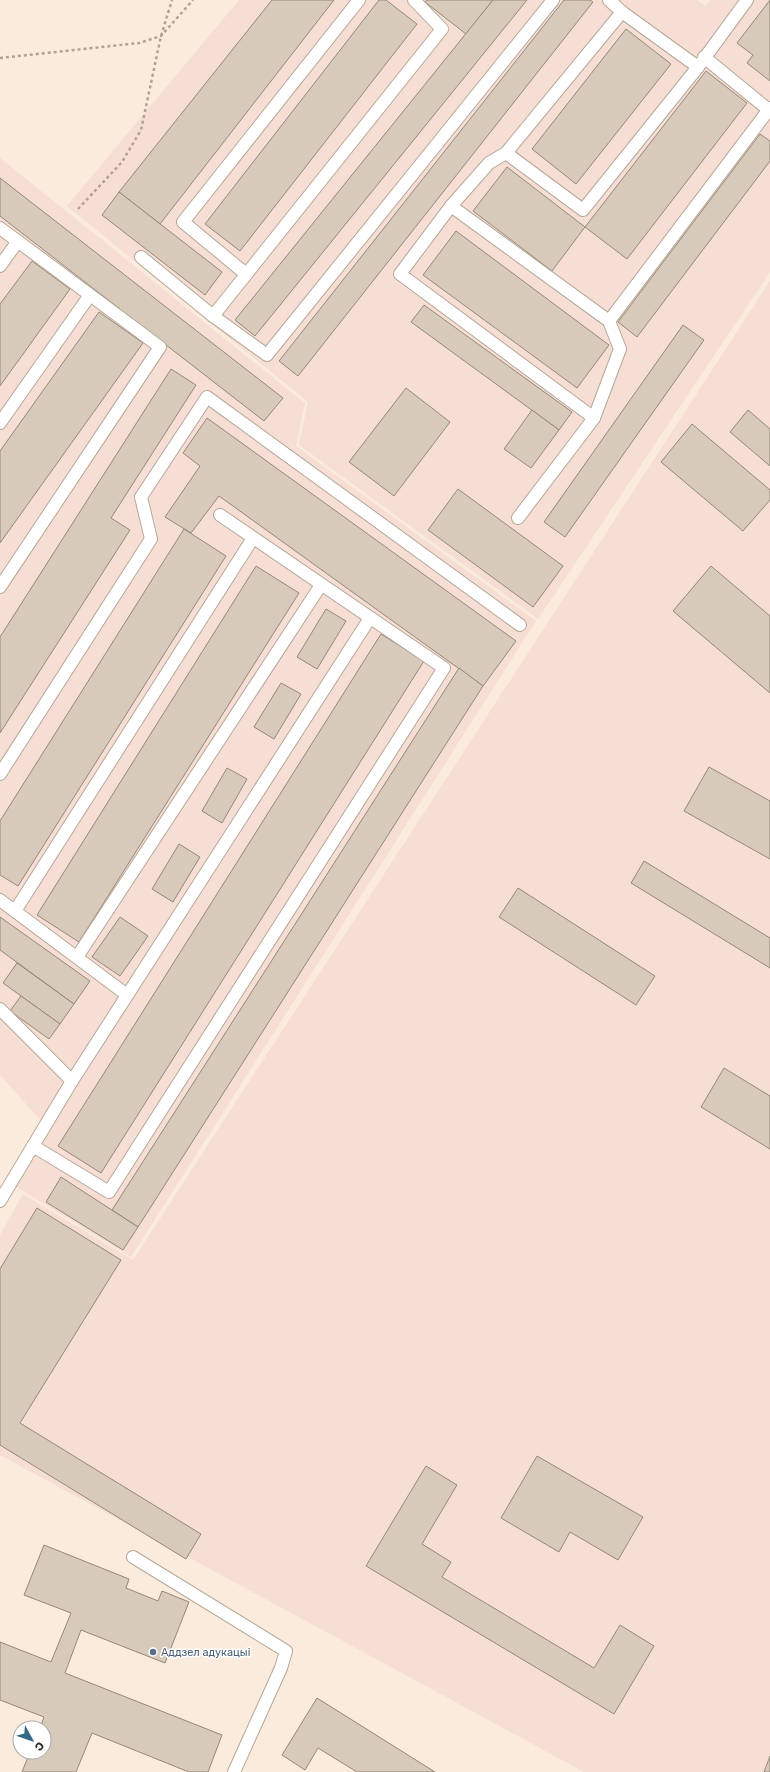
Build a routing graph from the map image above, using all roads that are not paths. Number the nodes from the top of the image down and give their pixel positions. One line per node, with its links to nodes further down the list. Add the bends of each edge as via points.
1 (358, 0): 15 (lane, via 184,222)
2 (414, 0): 15 (lane, via 442,29)
3 (553, 0): 17 (lane, via 267,355)
4 (609, 0): 6 (lane)
5 (747, 0): 7 (lane)
6 (622, 12): 7 (lane); 9 (lane)
7 (701, 62): 8 (lane); 9 (lane, via 583,210)
8 (770, 109): 18 (lane)
9 (506, 153): 10 (lane, via 488,163)
10 (451, 206): 18 (lane); 19 (lane, via 400,274)
11 (0, 228): 12 (lane)
12 (18, 241): 14 (lane); 16 (lane)
13 (141, 258): 17 (lane)
14 (0, 266)
15 (246, 274): 17 (lane)
16 (90, 295): 20 (lane); 25 (lane, via 160,347)
17 (213, 316)
18 (609, 321): 19 (lane, via 620,349)
19 (594, 418): 22 (lane)
20 (0, 423)
21 (220, 516): 23 (lane)
22 (518, 518)
23 (253, 538): 24 (lane); 30 (lane)
24 (322, 585): 26 (lane); 31 (lane)
25 (0, 587)
26 (370, 618): 32 (lane); 35 (lane, via 444,668 131,1159 109,1192)
27 (520, 625): 28 (lane, via 207,397 141,497 151,538)
28 (0, 774)
29 (0, 900): 30 (lane)
30 (15, 911): 31 (lane)
31 (77, 957): 32 (lane)
32 (127, 994): 34 (lane)
33 (0, 1009): 34 (lane)
34 (72, 1081): 35 (lane)
35 (33, 1146): 36 (lane)
36 (0, 1201)
37 (133, 1557): 38 (lane, via 286,1651 281,1668)
38 (234, 1772)

